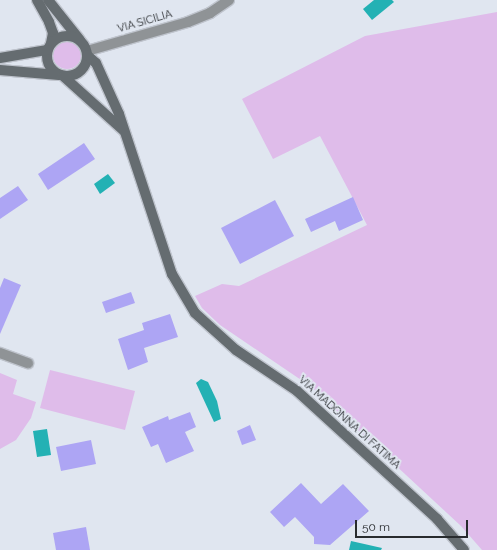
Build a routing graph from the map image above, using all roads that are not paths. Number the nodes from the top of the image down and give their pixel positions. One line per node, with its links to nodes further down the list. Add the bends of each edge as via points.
1 (37, 0): 5 (main road, via 53,33)
2 (48, 0): 4 (main road)
3 (229, 0): 6 (street, VIA SICILIA, via 210,13 188,22)
4 (80, 40): 5 (main road, via 65,36); 6 (main road)
5 (49, 47): 7 (main road); 9 (main road, via 48,65)
6 (87, 53): 9 (main road, via 81,71); 10 (main road, VIA MADONNA DI FATIMA, via 96,63 119,114)
7 (0, 58)
8 (0, 70): 9 (main road)
9 (61, 75): 10 (main road)
10 (123, 130): 13 (main road, VIA MADONNA DI FATIMA, via 172,274 195,313 236,350 297,391 437,519)
11 (0, 353): 12 (street)
12 (28, 363)
13 (464, 550)

